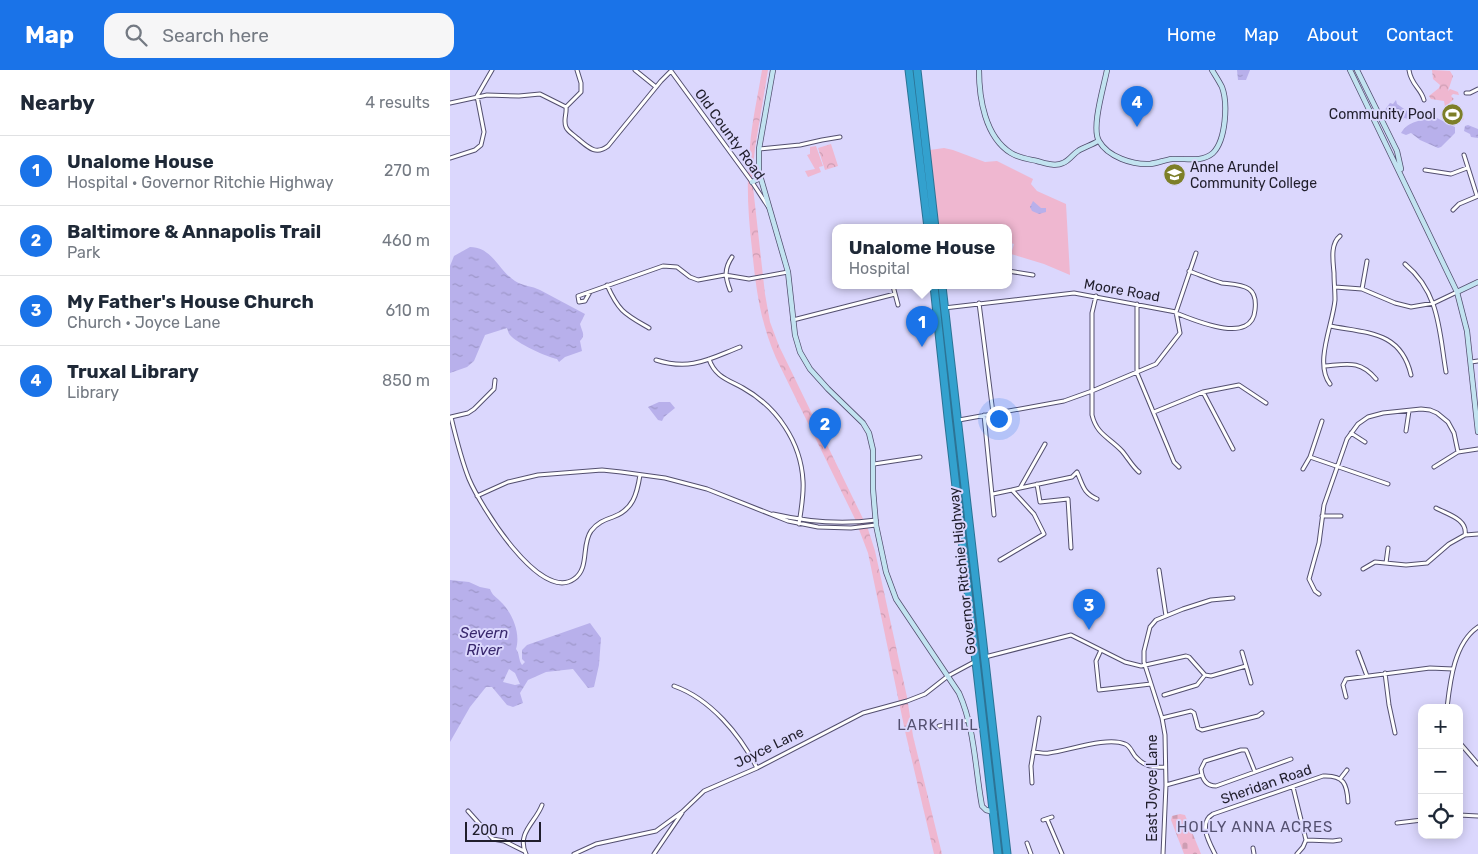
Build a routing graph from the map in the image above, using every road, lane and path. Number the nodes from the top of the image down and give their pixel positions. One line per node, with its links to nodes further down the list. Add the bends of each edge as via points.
1 (492, 70): 17 (street)
2 (576, 70): 20 (street, via 581,92)
3 (636, 70): 14 (street)
4 (671, 70): 14 (street); 33 (street, Old County Road)
5 (773, 70): 25 (street)
6 (909, 70): 37 (highway)
7 (917, 70): 38 (highway)
8 (979, 70): 24 (street, via 984,112 992,132 1011,153 1054,165 1063,163)
9 (1107, 70): 24 (street, via 1096,129)
10 (1212, 70): 24 (street, via 1222,86 1226,105 1220,140 1212,153 1201,159 1142,164 1117,156)
11 (1350, 70): 22 (street)
12 (1357, 70): 21 (street)
13 (1409, 70): 18 (street, via 1412,82)
14 (656, 87): 20 (street, via 612,142 601,150 588,147 567,128)
15 (1478, 89): 16 (street)
16 (1466, 93)
17 (477, 96): 19 (street); 20 (street, via 540,94); 28 (street, via 484,132 481,145)
18 (1424, 100)
19 (450, 103)
20 (566, 107)
21 (1379, 115): 22 (street, via 1383,128); 26 (street)
22 (1380, 134): 26 (street, via 1388,137); 31 (street)
23 (840, 137): 25 (street)
24 (1098, 140)
25 (759, 149): 32 (street)
26 (1397, 151): 31 (street)
27 (1464, 155): 29 (street)
28 (450, 158)
29 (1467, 168): 30 (street, via 1451,174); 34 (street)
30 (1425, 170)
31 (1402, 175): 58 (street)
32 (760, 178): 33 (street); 36 (street)
33 (752, 182): 36 (street, Old County Road)
34 (1478, 196): 35 (street)
35 (1453, 210)
36 (770, 211): 45 (street)
37 (928, 224)
38 (935, 224)
39 (1340, 236): 51 (street, via 1333,252)
40 (1196, 253): 44 (street)
41 (732, 257): 47 (street)
42 (1367, 261): 55 (street)
43 (1406, 264): 61 (street, via 1423,282)
44 (1190, 271): 66 (street); 66 (street, Moore Road, via 1250,290 1256,298 1255,316 1250,324 1237,329 1202,323)
45 (788, 272): 47 (street, via 749,279); 67 (street)
46 (1012, 272): 48 (street)
47 (725, 275): 50 (street, via 698,280 668,266); 56 (street)
48 (1033, 275)
49 (1478, 282): 58 (street)
50 (607, 285): 57 (street); 69 (street, via 624,314)
51 (1334, 287): 55 (street); 68 (street, via 1335,302)
52 (894, 289): 59 (street)
53 (934, 289): 109 (highway, Governor Ritchie Highway)
54 (942, 289): 65 (highway, Governor Ritchie Highway)
55 (1362, 289): 61 (street, via 1406,306)
56 (730, 290)
57 (590, 292)
58 (1457, 292): 61 (street); 74 (street, via 1463,309)
59 (895, 294): 64 (street); 67 (street)
60 (1096, 296): 62 (street, Moore Road, via 1074,294); 63 (street, Moore Road); 82 (street, via 1092,313)
61 (1434, 302): 76 (street)
62 (979, 304): 65 (street, Moore Road); 87 (street)
63 (1137, 304): 66 (street, Moore Road); 77 (street)
64 (898, 305)
65 (944, 308): 90 (highway, Governor Ritchie Highway)
66 (1176, 312): 77 (street, via 1180,333 1156,364)
67 (792, 320): 102 (street, via 800,352 810,369 869,433)
68 (1330, 326): 75 (street); 78 (street, via 1391,340 1402,351)
69 (649, 328)
70 (740, 347): 71 (street)
71 (709, 359): 72 (street, via 686,365); 122 (street, via 719,376 767,405 791,436 803,482)
72 (656, 360)
73 (1478, 361): 74 (street)
74 (1470, 362): 94 (street)
75 (1325, 366): 79 (street, via 1352,363 1363,366); 81 (street)
76 (1446, 372)
77 (1137, 373): 82 (street); 86 (street)
78 (1411, 376)
79 (1376, 379)
80 (495, 380): 89 (street, via 494,389 474,409)
81 (1330, 384)
82 (1092, 391): 87 (street, via 1064,401); 107 (street, via 1094,424)
83 (1203, 392): 84 (street, via 1239,385); 86 (street); 97 (street)
84 (1266, 403)
85 (1409, 411): 92 (street); 93 (street, via 1368,417); 99 (street, via 1425,410 1442,416 1451,428)
86 (1154, 412): 104 (street)
87 (993, 414): 88 (street)
88 (984, 415): 90 (street); 115 (street)
89 (451, 417): 116 (street, via 462,460)
90 (958, 420): 110 (highway, Governor Ritchie Highway)
91 (1322, 420): 101 (street)
92 (1406, 431)
93 (1351, 432): 95 (street); 105 (street)
94 (1478, 432)
95 (1366, 442)
96 (1045, 444): 113 (street)
97 (1233, 449)
98 (1478, 449): 99 (street)
99 (1458, 452): 103 (street)
100 (920, 457): 102 (street)
101 (1310, 457): 105 (street); 106 (street)
102 (874, 464): 123 (street)
103 (1434, 466)
104 (1179, 467)
105 (1337, 467): 112 (street); 120 (street)
106 (1304, 469)
107 (1139, 472)
108 (640, 475): 116 (street, via 602,470 538,475 508,482); 116 (street, via 634,501 626,510 598,523 590,532 582,569 567,583 559,584 546,578 520,556); 122 (street, via 707,488)
109 (956, 479): 110 (highway); 136 (highway, Governor Ritchie Highway)
110 (964, 480): 140 (highway, Governor Ritchie Highway)
111 (1037, 484): 113 (street); 117 (street, via 1072,477 1077,472 1084,490); 126 (street, via 1040,502 1068,499)
112 (1388, 484)
113 (1020, 488): 114 (street)
114 (1012, 490): 115 (street); 128 (street, via 1034,514 1044,534)
115 (993, 494): 119 (street)
116 (477, 496)
117 (1097, 499)
118 (1436, 508): 125 (street, via 1462,522)
119 (994, 515)
120 (1322, 516): 121 (street); 132 (street, via 1319,543 1309,579)
121 (1341, 516)
122 (799, 522): 123 (street, via 818,525)
123 (876, 523): 148 (street, via 893,592)
124 (1478, 534): 125 (street)
125 (1466, 535): 129 (street, via 1427,562 1406,566)
126 (1071, 548)
127 (1388, 548): 129 (street)
128 (1000, 560)
129 (1386, 563): 130 (street, via 1375,562)
130 (1363, 569)
131 (1159, 570): 134 (street)
132 (1319, 594)
133 (1233, 598): 134 (street, via 1211,600)
134 (1166, 616): 142 (street, via 1150,627 1144,651)
135 (1478, 627): 144 (street, via 1469,636)
136 (974, 636): 140 (highway, via 979,656); 141 (highway, Governor Ritchie Highway)
137 (1101, 650): 140 (street, via 1071,635); 142 (street, via 1126,662); 151 (street, via 1096,661 1099,690)
138 (1242, 652): 143 (street)
139 (1358, 652): 149 (street)
140 (984, 657): 146 (highway, Governor Ritchie Highway)
141 (977, 661): 146 (highway, via 982,662); 148 (street, Joyce Lane); 179 (highway, Governor Ritchie Highway)
142 (1145, 666): 147 (street, via 1186,656); 151 (street, East Joyce Lane)
143 (1246, 666): 147 (street); 150 (street)
144 (1452, 669): 145 (street); 155 (street)
145 (1385, 673): 149 (street); 161 (street)
146 (986, 674): 184 (highway, Governor Ritchie Highway)
147 (1205, 675): 153 (street, via 1197,685)
148 (948, 676): 159 (street, via 959,693); 167 (street, Joyce Lane, via 925,694 863,713)
149 (1367, 676): 154 (street, via 1346,679 1342,685)
150 (1252, 683)
151 (1151, 684): 158 (street, East Joyce Lane)
152 (674, 686): 167 (street, via 708,705 748,750)
153 (1164, 695)
154 (1346, 697)
155 (1448, 704)
156 (1262, 713): 158 (street, via 1202,730 1198,728 1191,710)
157 (1039, 718): 163 (street)
158 (1162, 718): 166 (street, East Joyce Lane)
159 (969, 720): 160 (street); 179 (street, via 982,806)
160 (939, 726)
161 (1395, 733)
162 (1463, 747): 165 (street)
163 (1033, 752): 166 (street, via 1048,753 1113,742 1126,744 1144,763 1155,768); 172 (street)
164 (1291, 759): 169 (street)
165 (1478, 764)
166 (1165, 767): 173 (street, East Joyce Lane)
167 (757, 768): 178 (street, Joyce Lane, via 704,791)
168 (1347, 770): 171 (street)
169 (1255, 772): 170 (street, via 1214,786 1206,783); 170 (street, via 1248,752 1243,750 1207,760 1202,766)
170 (1202, 775): 173 (street)
171 (1340, 779): 174 (street, Sheridan Road, via 1324,776); 175 (street, via 1347,788)
172 (1032, 783)
173 (1166, 786): 199 (street, East Joyce Lane)
174 (1293, 787): 188 (street); 200 (street, Sheridan Road, via 1209,817 1205,826)
175 (1348, 802)
176 (542, 805): 192 (street, via 525,832)
177 (468, 811): 192 (street, via 493,839)
178 (682, 812): 193 (street, Joyce Lane, via 656,831 602,843); 194 (street)
179 (994, 812): 184 (highway); 195 (highway, Governor Ritchie Highway)
180 (1463, 815): 181 (street)
181 (1478, 816)
182 (1052, 817): 183 (street)
183 (1047, 819): 185 (street); 198 (street)
184 (1003, 820): 196 (highway, Governor Ritchie Highway)
185 (1043, 820)
186 (1418, 820): 187 (street)
187 (1397, 823)
188 (1306, 840): 189 (street); 202 (street)
189 (1340, 840)
190 (1026, 843): 197 (street)
191 (1253, 848): 201 (street)
192 (525, 852)
193 (574, 854)
194 (654, 854)
195 (998, 854)
196 (1007, 854)
197 (1031, 854)
198 (1062, 854)
199 (1163, 854)
200 (1215, 854)
201 (1254, 854)
202 (1297, 854)

